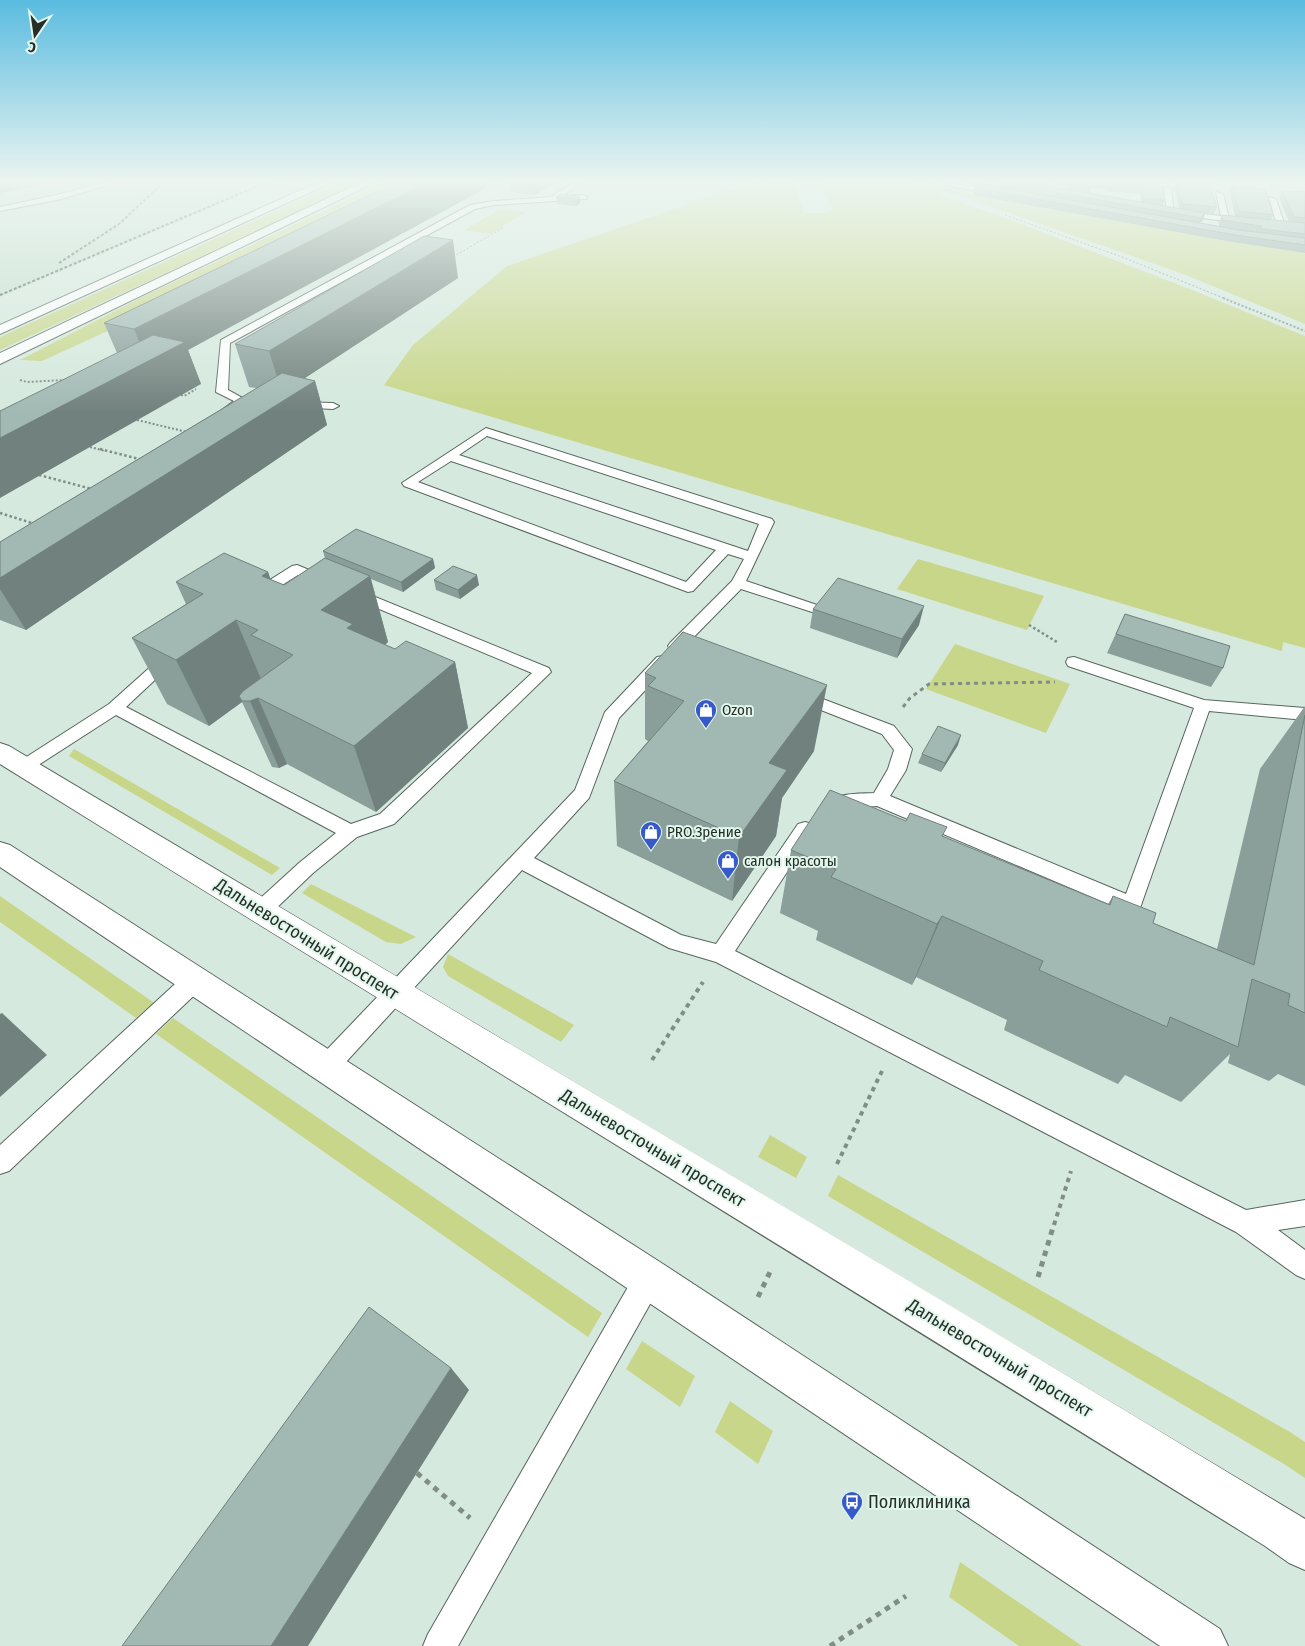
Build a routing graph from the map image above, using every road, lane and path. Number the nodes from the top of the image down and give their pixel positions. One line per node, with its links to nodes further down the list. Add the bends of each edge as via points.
1 (160, 258): 9 (street)
2 (213, 258): 11 (street)
3 (380, 258): 5 (lane)
4 (1124, 258): 10 (path)
5 (343, 278): 6 (lane); 7 (lane)
6 (359, 281)
7 (302, 300): 8 (lane); 17 (lane, via 225,342 222,392 247,402)
8 (320, 304)
9 (0, 330)
10 (1305, 331)
11 (0, 359)
12 (19, 379): 13 (path, via 26,382)
13 (64, 380)
14 (287, 405): 15 (lane)
15 (333, 406)
16 (137, 420): 17 (path)
17 (191, 433)
18 (90, 447): 20 (path)
19 (449, 456): 25 (lane); 25 (lane, via 408,483 688,588); 26 (lane, via 486,432 766,522)
20 (146, 461)
21 (40, 475): 22 (path)
22 (97, 491)
23 (0, 513): 24 (path)
24 (41, 525)
25 (725, 549): 26 (lane)
26 (752, 558): 27 (lane)
27 (738, 583): 28 (lane); 29 (lane)
28 (812, 608)
29 (676, 646): 30 (lane); 42 (lane, via 611,716 583,793)
30 (695, 654)
31 (1074, 662): 34 (lane)
32 (1064, 681): 37 (path, via 929,684 910,698)
33 (787, 690): 37 (lane)
34 (1203, 706): 36 (lane); 39 (lane, via 1132,905)
35 (115, 708): 38 (lane); 40 (lane); 40 (lane, via 200,630 297,569 543,672 387,819)
36 (1305, 714)
37 (888, 730): 39 (lane, via 903,749 897,770)
38 (12, 759): 43 (street, Дальневосточный проспект)
39 (879, 799): 44 (lane, via 847,801 820,812)
40 (350, 832): 43 (lane)
41 (0, 853): 45 (street)
42 (520, 860): 44 (lane, via 676,942); 46 (lane)
43 (261, 910): 46 (street, Дальневосточный проспект)
44 (721, 954): 47 (lane); 48 (path)
45 (195, 980): 49 (street); 51 (lane)
46 (395, 993): 49 (lane); 62 (street, Дальневосточный проспект, via 929,1314 1281,1530)
47 (896, 1044): 50 (lane); 52 (path)
48 (652, 1060)
49 (327, 1066): 58 (street)
50 (1081, 1139): 54 (lane); 57 (path)
51 (0, 1162)
52 (837, 1164)
53 (1305, 1214): 54 (lane)
54 (1245, 1223): 55 (lane)
55 (1305, 1266)
56 (770, 1272): 59 (path)
57 (1038, 1277)
58 (649, 1278): 61 (lane); 66 (street)
59 (758, 1297)
60 (416, 1473): 61 (path)
61 (499, 1541): 64 (lane)
62 (1305, 1548)
63 (906, 1596): 65 (path)
64 (440, 1646)
65 (830, 1646)
66 (1203, 1646)

